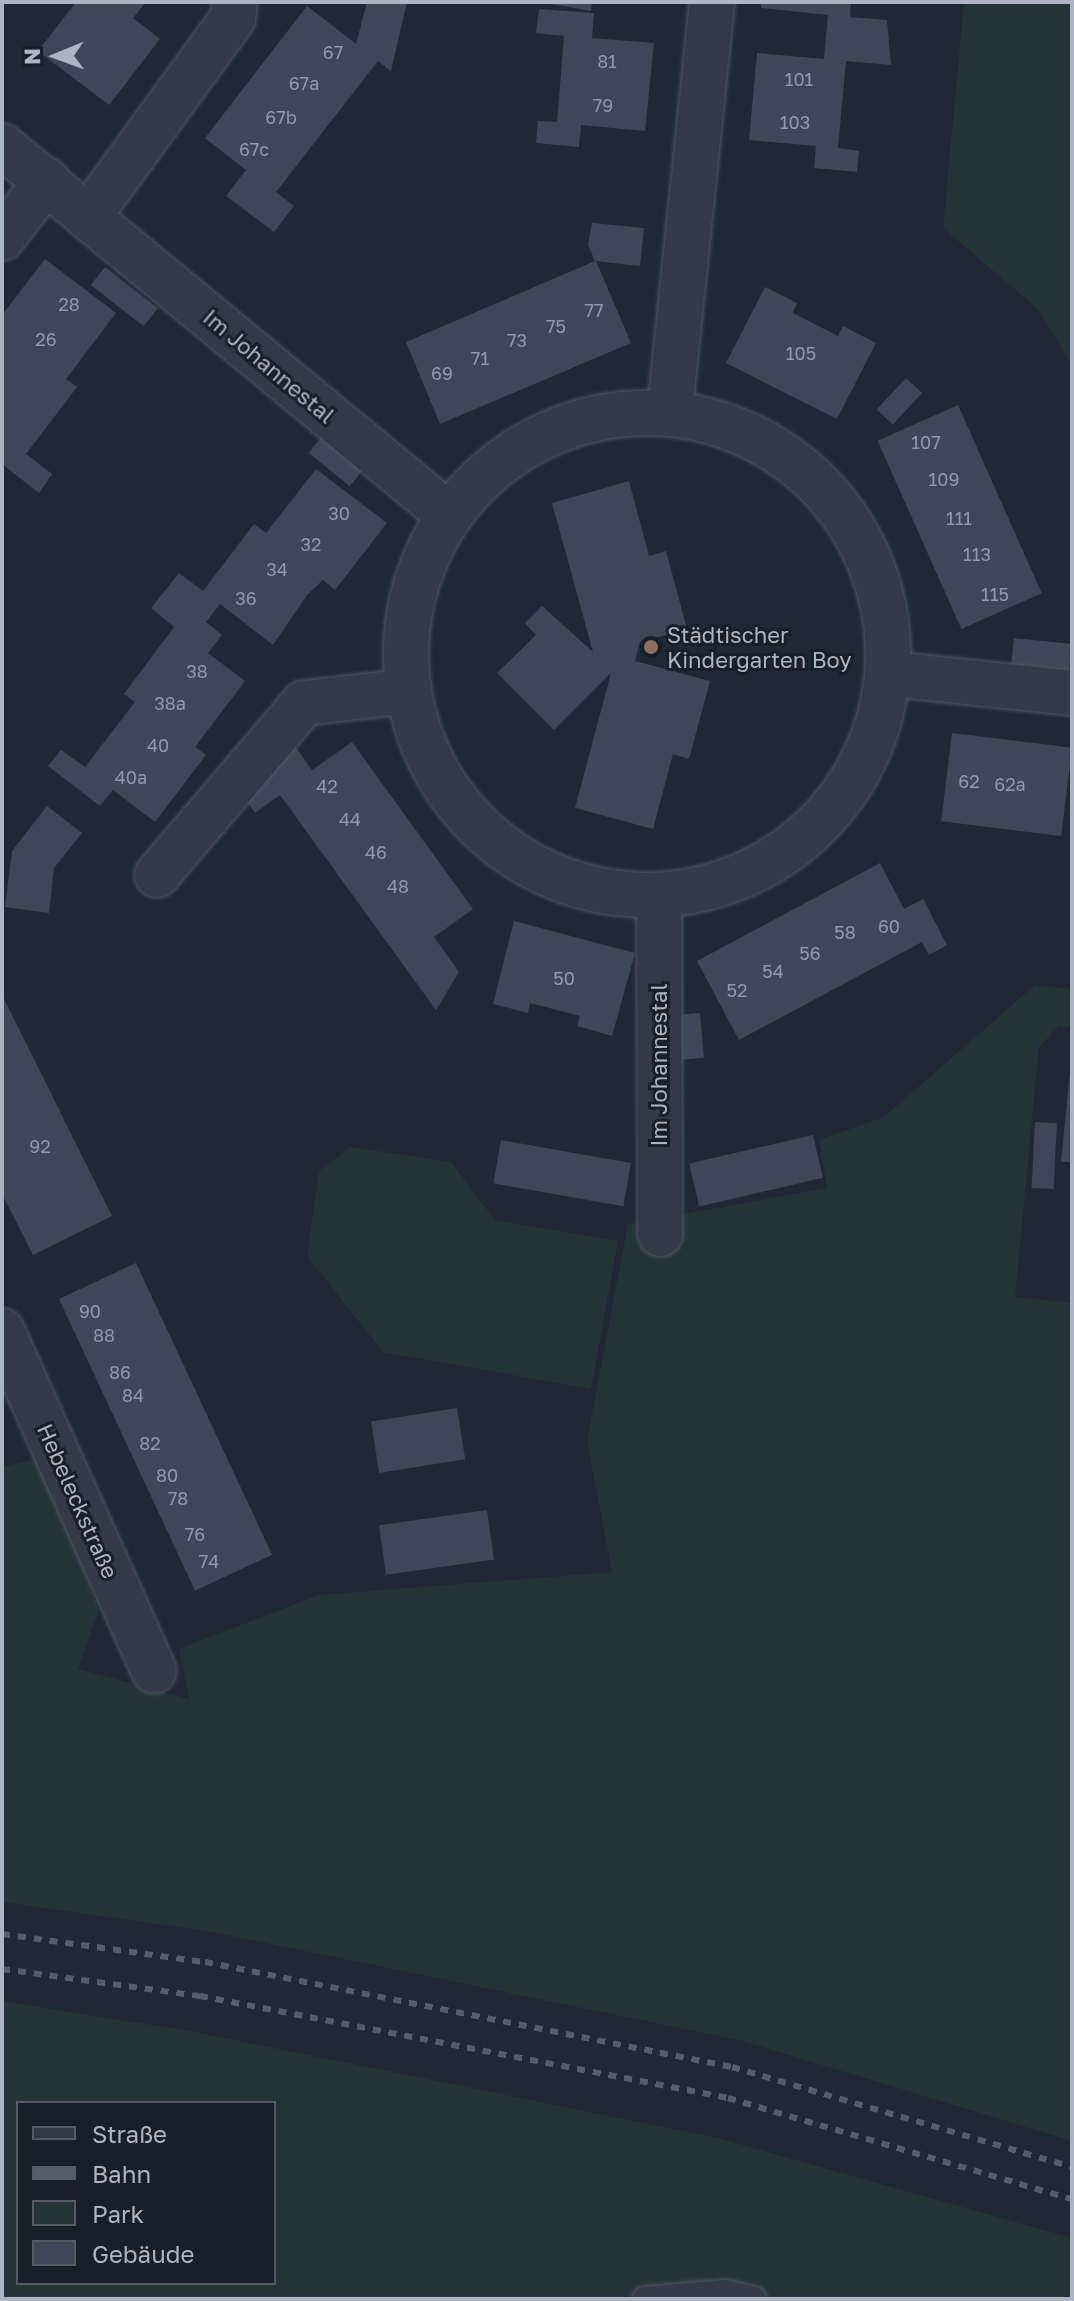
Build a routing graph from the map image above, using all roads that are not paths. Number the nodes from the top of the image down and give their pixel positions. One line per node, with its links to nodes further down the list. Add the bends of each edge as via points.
1 (235, 2): 5 (street, via 233,18)
2 (712, 2): 7 (street)
3 (2, 146): 4 (street, Im Johannestal)
4 (47, 181): 5 (street, Im Johannestal); 6 (street)
5 (88, 217): 8 (street, Im Johannestal)
6 (2, 238)
7 (670, 409): 8 (street, via 564,422 492,465); 9 (street, via 780,450 847,516 885,611)
8 (449, 515): 10 (street, via 411,601)
9 (890, 674): 11 (street); 13 (street, via 864,765 821,827 741,878)
10 (409, 691): 12 (street, via 304,703); 13 (street, via 443,784 495,850 578,888)
11 (1072, 693)
12 (157, 875)
13 (659, 896): 14 (street, Im Johannestal)
14 (660, 1234)
15 (2, 1331): 16 (street, Hebeleckstraße)
16 (154, 1671)
17 (645, 2299): 18 (lane, via 725,2292)
18 (754, 2299)

